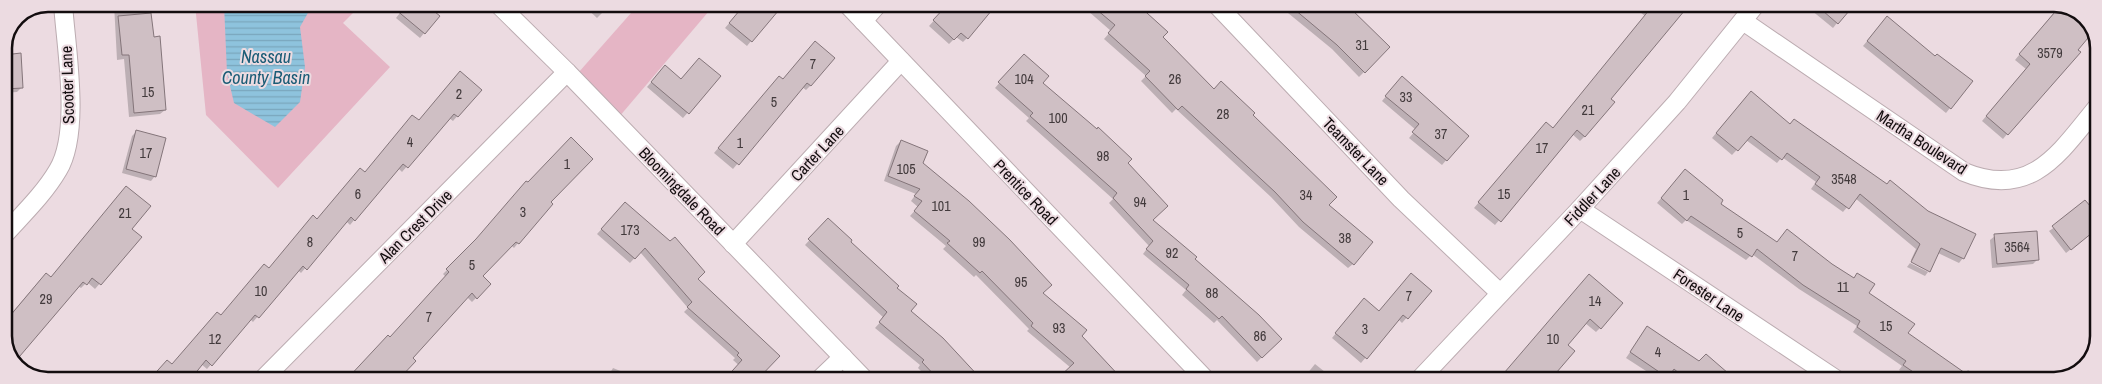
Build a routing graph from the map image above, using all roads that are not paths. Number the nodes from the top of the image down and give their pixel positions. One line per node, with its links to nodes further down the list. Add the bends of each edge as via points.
1 (64, 12): 13 (street, Scooter Lane, via 71,117 67,147 58,170)
2 (506, 12): 10 (street, Bloomingdale Road)
3 (855, 12): 7 (street, Prentice Road)
4 (871, 12): 7 (street)
5 (1224, 13): 15 (street, Teamster Lane, via 1401,198)
6 (1749, 13): 8 (street, Fiddler Lane)
7 (864, 21): 9 (street, Prentice Road)
8 (1743, 21): 11 (street, Martha Boulevard, via 1964,172 1979,178 2002,181 2034,173 2053,160); 12 (street, Fiddler Lane, via 1677,102)
9 (900, 61): 14 (street, Carter Lane); 20 (street, Prentice Road)
10 (567, 72): 14 (street, Bloomingdale Road); 17 (street, Alan Crest Drive)
11 (2089, 117)
12 (1580, 209): 15 (street, Fiddler Lane); 22 (street, Forester Lane)
13 (13, 225)
14 (733, 244): 16 (street, Bloomingdale Road)
15 (1500, 293): 21 (street, Fiddler Lane)
16 (843, 357): 18 (street); 19 (street, Bloomingdale Road)
17 (271, 371)
18 (828, 371)
19 (857, 371)
20 (1198, 372)
21 (1427, 372)
22 (1825, 372)

